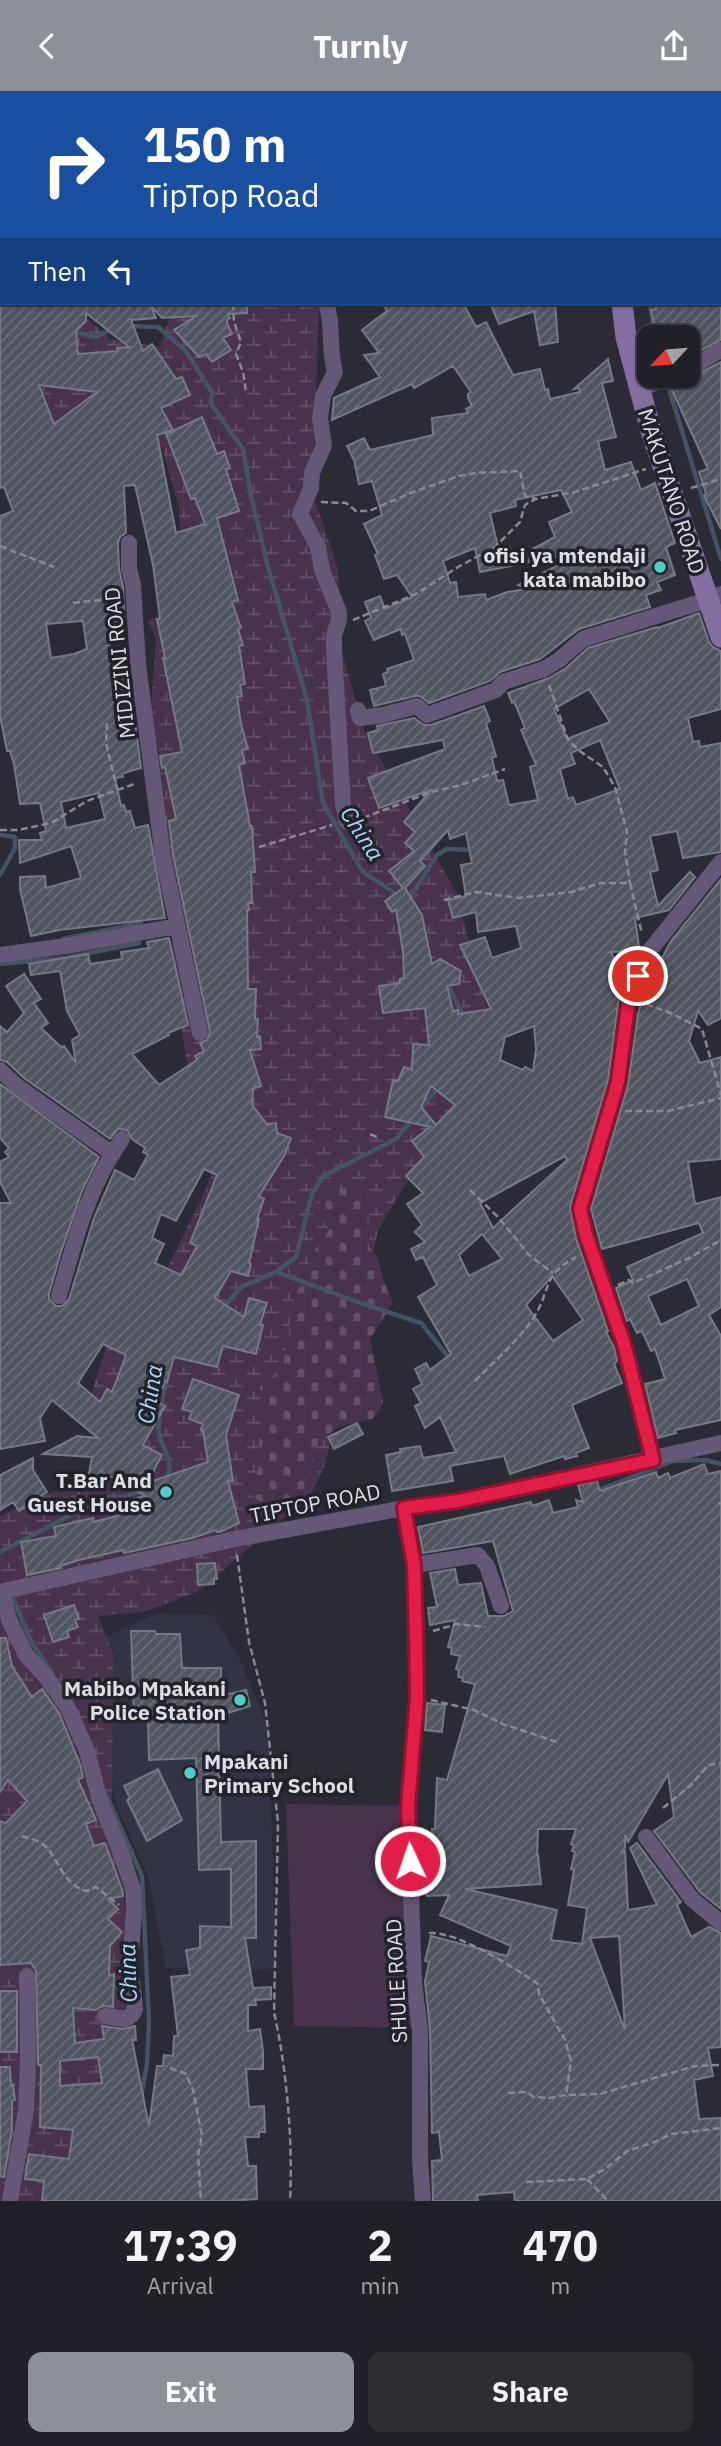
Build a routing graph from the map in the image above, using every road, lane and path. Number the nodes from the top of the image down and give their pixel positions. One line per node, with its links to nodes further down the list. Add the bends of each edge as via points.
1 (233, 305): 7 (path, via 241,342 236,354)
2 (326, 305): 12 (street, via 335,372 323,392 324,446)
3 (622, 305): 6 (street, MAKUTANO ROAD)
4 (721, 350): 5 (street)
5 (700, 362)
6 (639, 390): 8 (street, MAKUTANO ROAD)
7 (246, 392)
8 (663, 464): 10 (street, MAKUTANO ROAD); 11 (path, via 575,492)
9 (721, 479): 10 (path)
10 (673, 493): 16 (street, MAKUTANO ROAD)
11 (536, 499): 12 (path, via 525,496 520,471 459,476 369,511 356,511 346,503); 19 (path, via 525,506 520,522 495,547 416,594 352,620)
12 (305, 501): 19 (street, via 301,518 316,540)
13 (129, 543): 17 (street, MIDIZINI ROAD)
14 (0, 546): 15 (path)
15 (54, 567)
16 (714, 597): 20 (street, MAKUTANO ROAD); 21 (street, via 583,639)
17 (132, 599): 18 (path); 25 (street, MIDIZINI ROAD)
18 (73, 603)
19 (340, 620): 27 (street, via 334,652)
20 (721, 637)
21 (544, 669): 22 (street, via 426,715 417,706 360,717); 32 (path, via 568,740 603,767 615,787 627,832)
22 (358, 710)
23 (107, 723): 26 (path, via 106,743)
24 (505, 769): 27 (path)
25 (153, 778): 26 (path); 34 (street, MIDIZINI ROAD)
26 (117, 789): 29 (path, via 51,823)
27 (347, 822)
28 (322, 827): 30 (path)
29 (0, 830)
30 (258, 847)
31 (721, 862): 35 (street)
32 (630, 883): 33 (path, via 601,883 519,898 476,893); 35 (path)
33 (444, 900)
34 (177, 926): 36 (street); 38 (street, MIDIZINI ROAD)
35 (647, 954): 37 (street)
36 (0, 955)
37 (629, 998): 40 (path, via 702,1029); 41 (street, via 620,1069)
38 (200, 1033)
39 (0, 1070): 45 (street)
40 (721, 1095): 41 (path, via 668,1111)
41 (609, 1110): 48 (street, via 580,1209)
42 (370, 1134): 43 (path)
43 (379, 1137)
44 (122, 1139): 45 (street)
45 (113, 1154): 51 (street, via 86,1205)
46 (470, 1190): 49 (path, via 529,1255)
47 (721, 1240): 50 (path, via 655,1274)
48 (592, 1250): 49 (path); 50 (street)
49 (553, 1273): 52 (path, via 534,1315)
50 (605, 1290): 54 (street, via 624,1344)
51 (59, 1296)
52 (475, 1381)
53 (721, 1443): 54 (street, TIPTOP ROAD)
54 (653, 1460): 55 (street, TIPTOP ROAD)
55 (404, 1508): 56 (street, TIPTOP ROAD); 57 (street, SHULE ROAD)
56 (235, 1539): 58 (street, TIPTOP ROAD); 82 (path, via 249,1642 265,1703 278,1823 274,2012 286,2105)
57 (414, 1565): 59 (street, via 478,1555 488,1566); 61 (street, SHULE ROAD)
58 (1, 1592): 68 (street, via 26,1655 68,1708 82,1740 133,1890)
59 (501, 1606)
60 (485, 1627): 61 (path, via 457,1624)
61 (416, 1636): 62 (street, SHULE ROAD)
62 (417, 1698): 63 (path, via 474,1710); 70 (street, SHULE ROAD, via 408,1806)
63 (557, 1742)
64 (721, 1763): 65 (path, via 708,1765)
65 (663, 1808)
66 (22, 1836): 68 (path, via 48,1848 78,1889 96,1887)
67 (646, 1837): 69 (street, via 692,1899)
68 (134, 1914): 72 (street, via 130,1963 134,2013 125,2019)
69 (721, 1923)
70 (414, 1943): 76 (path, via 425,1934 440,1934 493,1955 538,1984 571,2061); 83 (street, SHULE ROAD, via 421,2030)
71 (27, 1976): 80 (street, via 26,2110)
72 (105, 2016)
73 (721, 2065): 76 (path, via 695,2066 600,2094)
74 (170, 2068): 81 (path, via 186,2074 193,2090 202,2136 198,2155)
75 (508, 2093): 76 (path, via 549,2098)
76 (566, 2095)
77 (721, 2128): 78 (path, via 671,2134 627,2151)
78 (587, 2179): 79 (path); 84 (path)
79 (526, 2182)
80 (10, 2201)
81 (201, 2201)
82 (289, 2201)
83 (423, 2201)
84 (608, 2201)

